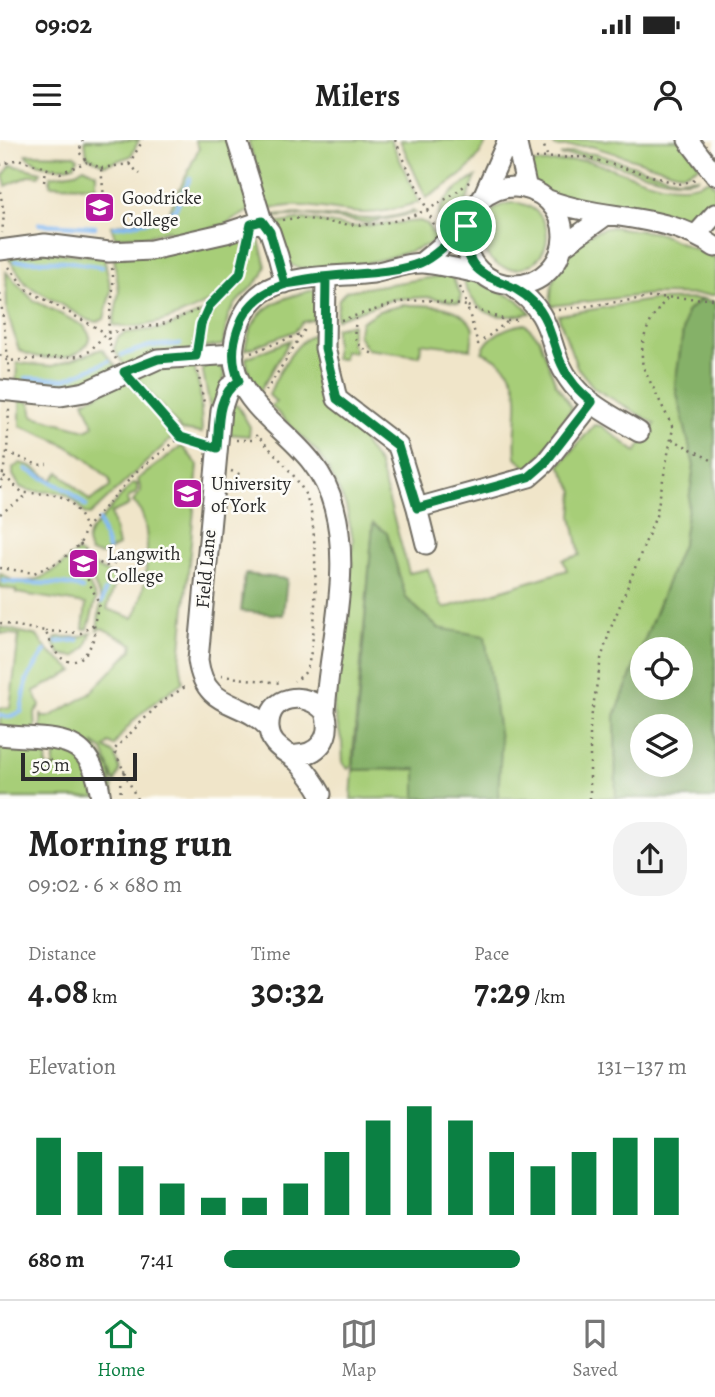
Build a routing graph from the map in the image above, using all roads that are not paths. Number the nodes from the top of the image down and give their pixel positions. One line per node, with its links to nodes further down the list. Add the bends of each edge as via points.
1 (237, 140): 11 (street)
2 (508, 140): 7 (street)
3 (516, 140): 6 (street)
4 (688, 140): 5 (street)
5 (713, 173)
6 (527, 188): 7 (street, via 498,189); 8 (street)
7 (482, 199): 12 (street)
8 (548, 200): 10 (street); 14 (street, via 560,217)
9 (715, 214): 13 (street)
10 (605, 216): 13 (street, via 638,218); 14 (street)
11 (259, 223): 16 (street, via 151,250 109,252 45,244); 19 (street)
12 (466, 226): 17 (street); 20 (street, via 467,252)
13 (696, 235): 15 (street)
14 (562, 247): 18 (street)
15 (715, 247)
16 (1, 250)
17 (421, 263): 20 (street); 21 (street)
18 (548, 272): 22 (street, via 526,285); 23 (street)
19 (282, 274): 21 (street); 24 (street, via 250,307 237,330)
20 (482, 274): 22 (street)
21 (326, 278): 29 (street, via 325,348 337,399 398,446)
22 (512, 286): 23 (street)
23 (543, 312): 27 (street, via 567,374)
24 (234, 354): 25 (street); 26 (street, via 158,359 85,392 61,396)
25 (239, 381): 31 (street, via 309,458 330,492 341,559); 34 (street, Field Lane, via 224,397 198,660 214,696 251,713)
26 (0, 390)
27 (592, 402): 28 (street); 29 (street, via 529,477)
28 (639, 432)
29 (417, 508): 30 (street)
30 (426, 544)
31 (329, 670): 32 (street); 33 (street)
32 (299, 696): 33 (street); 34 (street, via 275,707)
33 (325, 712): 36 (street, via 328,723)
34 (269, 728): 37 (street, via 276,746)
35 (0, 734): 39 (street, via 76,746 97,768)
36 (323, 743): 37 (street, via 310,754); 38 (street)
37 (292, 755): 38 (street)
38 (321, 797)
39 (102, 799)

